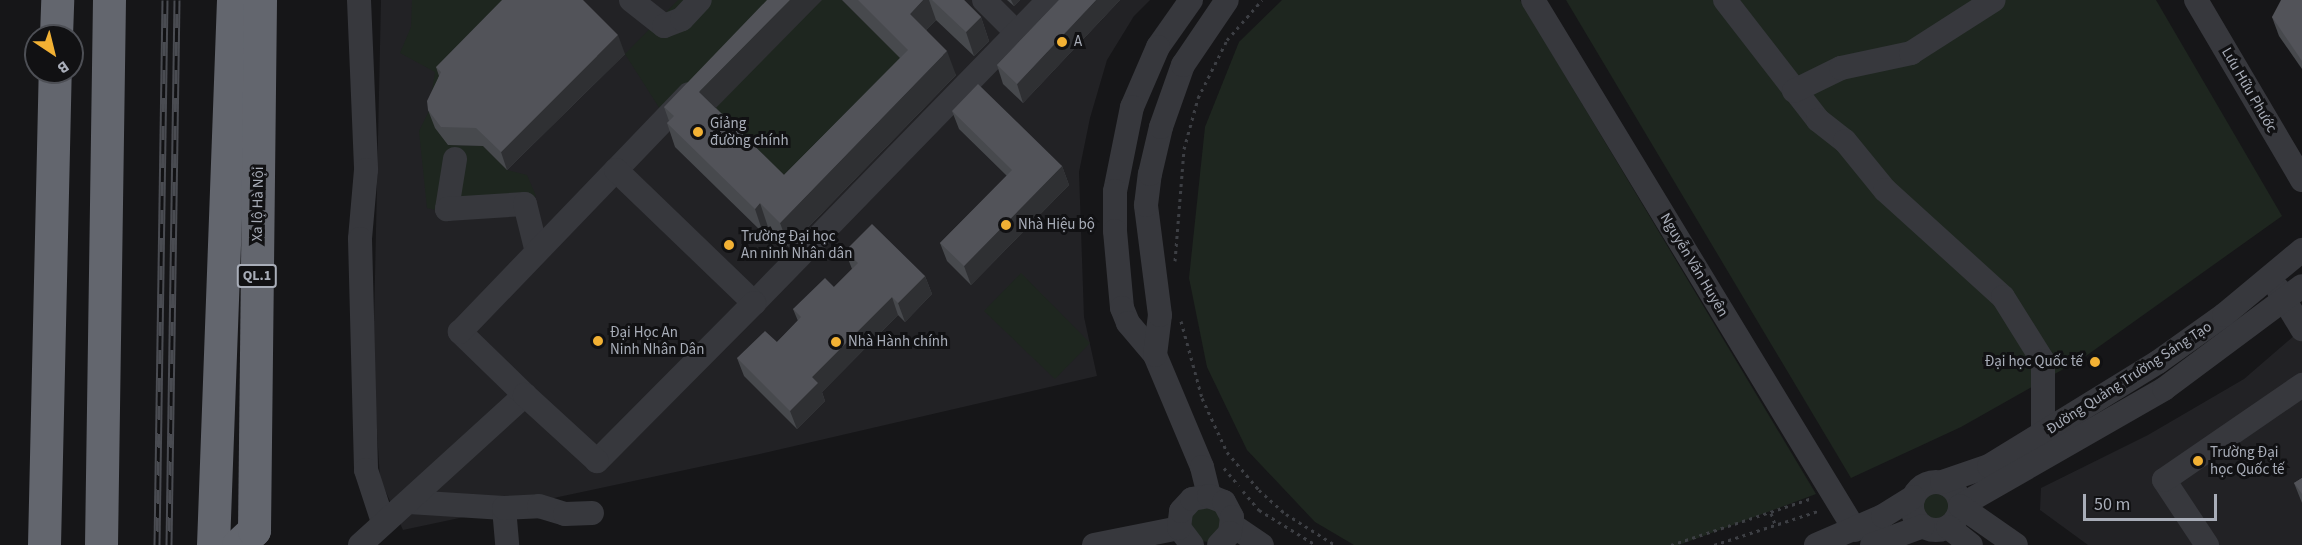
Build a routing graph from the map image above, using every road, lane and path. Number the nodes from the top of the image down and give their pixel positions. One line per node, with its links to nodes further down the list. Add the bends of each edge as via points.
1 (57, 0): 17 (highway)
2 (109, 0): 53 (highway)
3 (233, 0): 54 (highway, QL.1)
4 (260, 0): 55 (highway, Xa lộ Hà Nội / QL.1, via 254,530)
5 (359, 0): 46 (street, via 366,170 360,240 366,470)
6 (630, 0): 7 (street, via 664,26 682,19)
7 (700, 0)
8 (984, 0): 18 (street)
9 (1049, 0): 18 (street)
10 (1227, 0): 33 (street, via 1183,65 1161,127 1150,174 1146,205 1160,315)
11 (1262, 0): 27 (path, via 1227,40 1198,98 1184,148)
12 (1533, 0): 51 (street, Nguyễn Văn Huyên)
13 (1725, 0): 21 (street)
14 (1994, 0): 21 (street, via 1911,53 1841,68)
15 (2196, 0): 24 (street, Lưu Hữu Phước)
16 (1184, 3): 33 (street, via 1158,47 1132,107 1115,191 1122,308 1128,323)
17 (56, 24)
18 (1017, 33): 30 (street)
19 (705, 76): 23 (street)
20 (55, 84): 52 (highway)
21 (1794, 91): 36 (street, via 1818,120 1845,141 1885,190 2003,297 2043,361)
22 (454, 159): 26 (street, via 447,209 525,204)
23 (616, 170): 26 (street); 30 (street)
24 (2302, 180)
25 (2302, 250): 28 (street, Đường Quảng Trường Sáng Tạo)
26 (537, 252): 35 (street, via 460,332)
27 (1174, 271)
28 (2270, 277): 29 (street); 36 (street, Đường Quảng Trường Sáng Tạo, via 2158,362)
29 (2294, 293): 32 (street); 48 (street, Đường Quảng Trường Sáng Tạo, via 2164,389)
30 (754, 303): 35 (street, via 597,461)
31 (1181, 318): 61 (path, via 1184,342 1202,398 1227,452 1258,490 1286,514)
32 (2302, 329)
33 (1155, 356): 39 (street, via 1202,467)
34 (2302, 385): 67 (street, via 2164,480)
35 (525, 395): 42 (street)
36 (2043, 434): 38 (street, Đường Quảng Trường Sáng Tạo, via 1989,466)
37 (1216, 459): 60 (path, via 1259,510)
38 (1942, 482): 41 (street, Đường Quảng Trường Sáng Tạo, via 1925,484); 48 (street, via 1955,491)
39 (1209, 496): 49 (street, via 1229,509); 50 (street, via 1186,504)
40 (1816, 497): 45 (path)
41 (1913, 497): 48 (street, via 1912,511); 51 (street, Đường Quảng Trường Sáng Tạo)
42 (409, 502): 43 (street); 46 (street)
43 (504, 508): 44 (street, via 539,506 566,514); 57 (street)
44 (592, 513)
45 (1771, 513): 47 (path); 62 (path)
46 (383, 522): 56 (street)
47 (1775, 524): 51 (path, via 1816,510); 63 (path)
48 (1937, 527): 51 (street, Đường Quảng Trường Sáng Tạo); 65 (street); 66 (street)
49 (1226, 535): 59 (street)
50 (1186, 536): 58 (street)
51 (1863, 537): 64 (street, Đường Quảng Trường Sáng Tạo)
52 (44, 545)
53 (101, 545)
54 (213, 545)
55 (238, 545)
56 (360, 545)
57 (507, 545)
58 (1094, 545)
59 (1262, 545)
60 (1316, 545)
61 (1335, 545)
62 (1671, 545)
63 (1714, 545)
64 (1816, 545)
65 (1971, 545)
66 (2016, 545)
67 (2208, 545)

